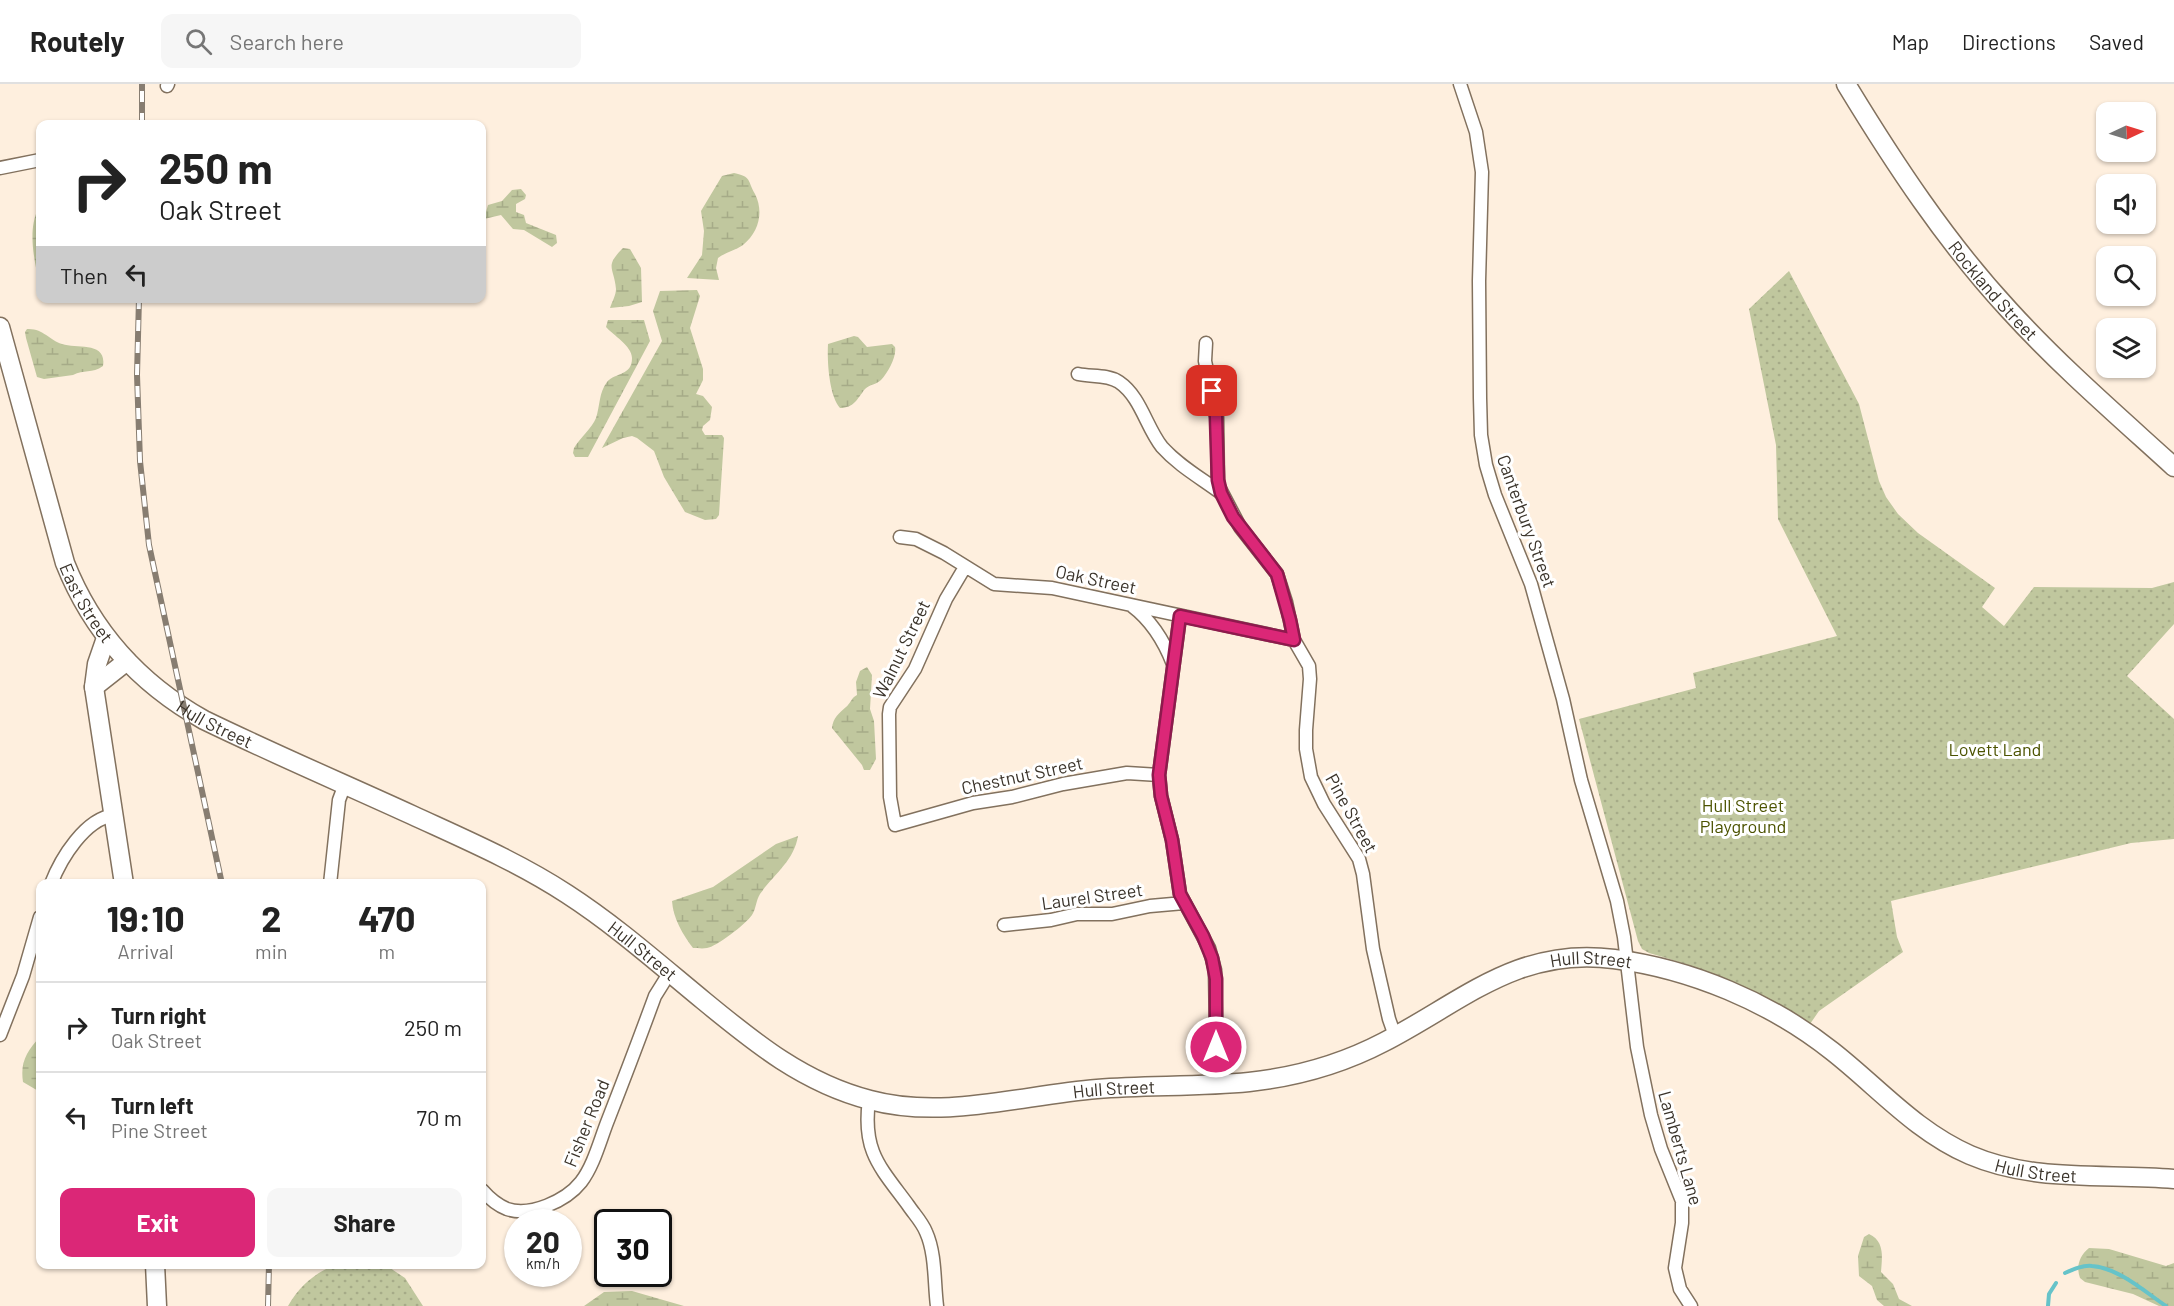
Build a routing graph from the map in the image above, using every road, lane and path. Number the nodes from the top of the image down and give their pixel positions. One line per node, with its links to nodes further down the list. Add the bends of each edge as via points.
1 (1460, 84): 29 (street, Canterbury Street, via 1476,132 1482,172 1479,301 1484,455 1495,495 1533,590 1581,780 1617,901)
2 (1846, 84): 8 (main road, Rockland Street, via 1913,187 1999,299 2041,344)
3 (36, 161): 4 (street)
4 (0, 168)
5 (0, 327): 14 (main road, East Street, via 61,552 78,593)
6 (1206, 343): 9 (street, Pine Street)
7 (1078, 374): 9 (street, via 1110,378 1124,387 1140,406 1162,447)
8 (2174, 467)
9 (1221, 493): 15 (street, Pine Street, via 1240,527 1277,574)
10 (900, 537): 11 (street, Oak Street, via 921,542)
11 (964, 567): 12 (street, Oak Street, via 994,584 1044,586); 22 (street, Walnut Street, via 889,714)
12 (1129, 603): 13 (street, Oak Street); 17 (street, via 1160,636)
13 (1180, 616): 15 (street, Oak Street); 17 (street)
14 (106, 638): 16 (main road, Hull Street); 18 (main road, East Street)
15 (1294, 640): 32 (street, Pine Street, via 1310,672 1306,730 1311,777 1359,859 1373,949)
16 (127, 661): 18 (main road); 20 (main road, Hull Street, via 163,693 204,720)
17 (1174, 665): 19 (street)
18 (94, 687): 21 (main road, East Street)
19 (1159, 775): 22 (street, Chestnut Street, via 1127,773 1063,784); 26 (street)
20 (345, 784): 25 (street, via 339,800); 30 (main road, Hull Street, via 538,876 589,909)
21 (114, 815): 23 (street, via 98,820 82,835); 24 (main road, East Street)
22 (895, 825)
23 (53, 879)
24 (123, 879)
25 (331, 879)
26 (1184, 903): 27 (street, Laurel Street); 33 (street, via 1206,942 1215,970)
27 (1004, 925)
28 (36, 931): 31 (street)
29 (1627, 961): 32 (main road, Hull Street, via 1582,957 1528,965 1481,985); 35 (main road, Hull Street, via 1720,987 1780,1016 1829,1049 1921,1128 1983,1160 2039,1173); 40 (street, Lamberts Lane, via 1637,1047 1651,1115 1682,1201 1675,1268 1680,1289)
30 (670, 972): 34 (main road, Hull Street, via 782,1062 830,1087); 36 (street, Fisher Road, via 655,996 595,1154 576,1188 550,1204 516,1211 498,1205)
31 (0, 1035)
32 (1395, 1036): 33 (main road, Hull Street, via 1314,1069)
33 (1217, 1084): 34 (main road, Hull Street, via 1092,1089 948,1107 908,1107)
34 (869, 1100): 39 (street, via 868,1139 888,1179 926,1231)
35 (2174, 1179)
36 (486, 1194)
37 (155, 1269): 38 (main road)
38 (157, 1306)
39 (937, 1306)
40 (1691, 1306)

